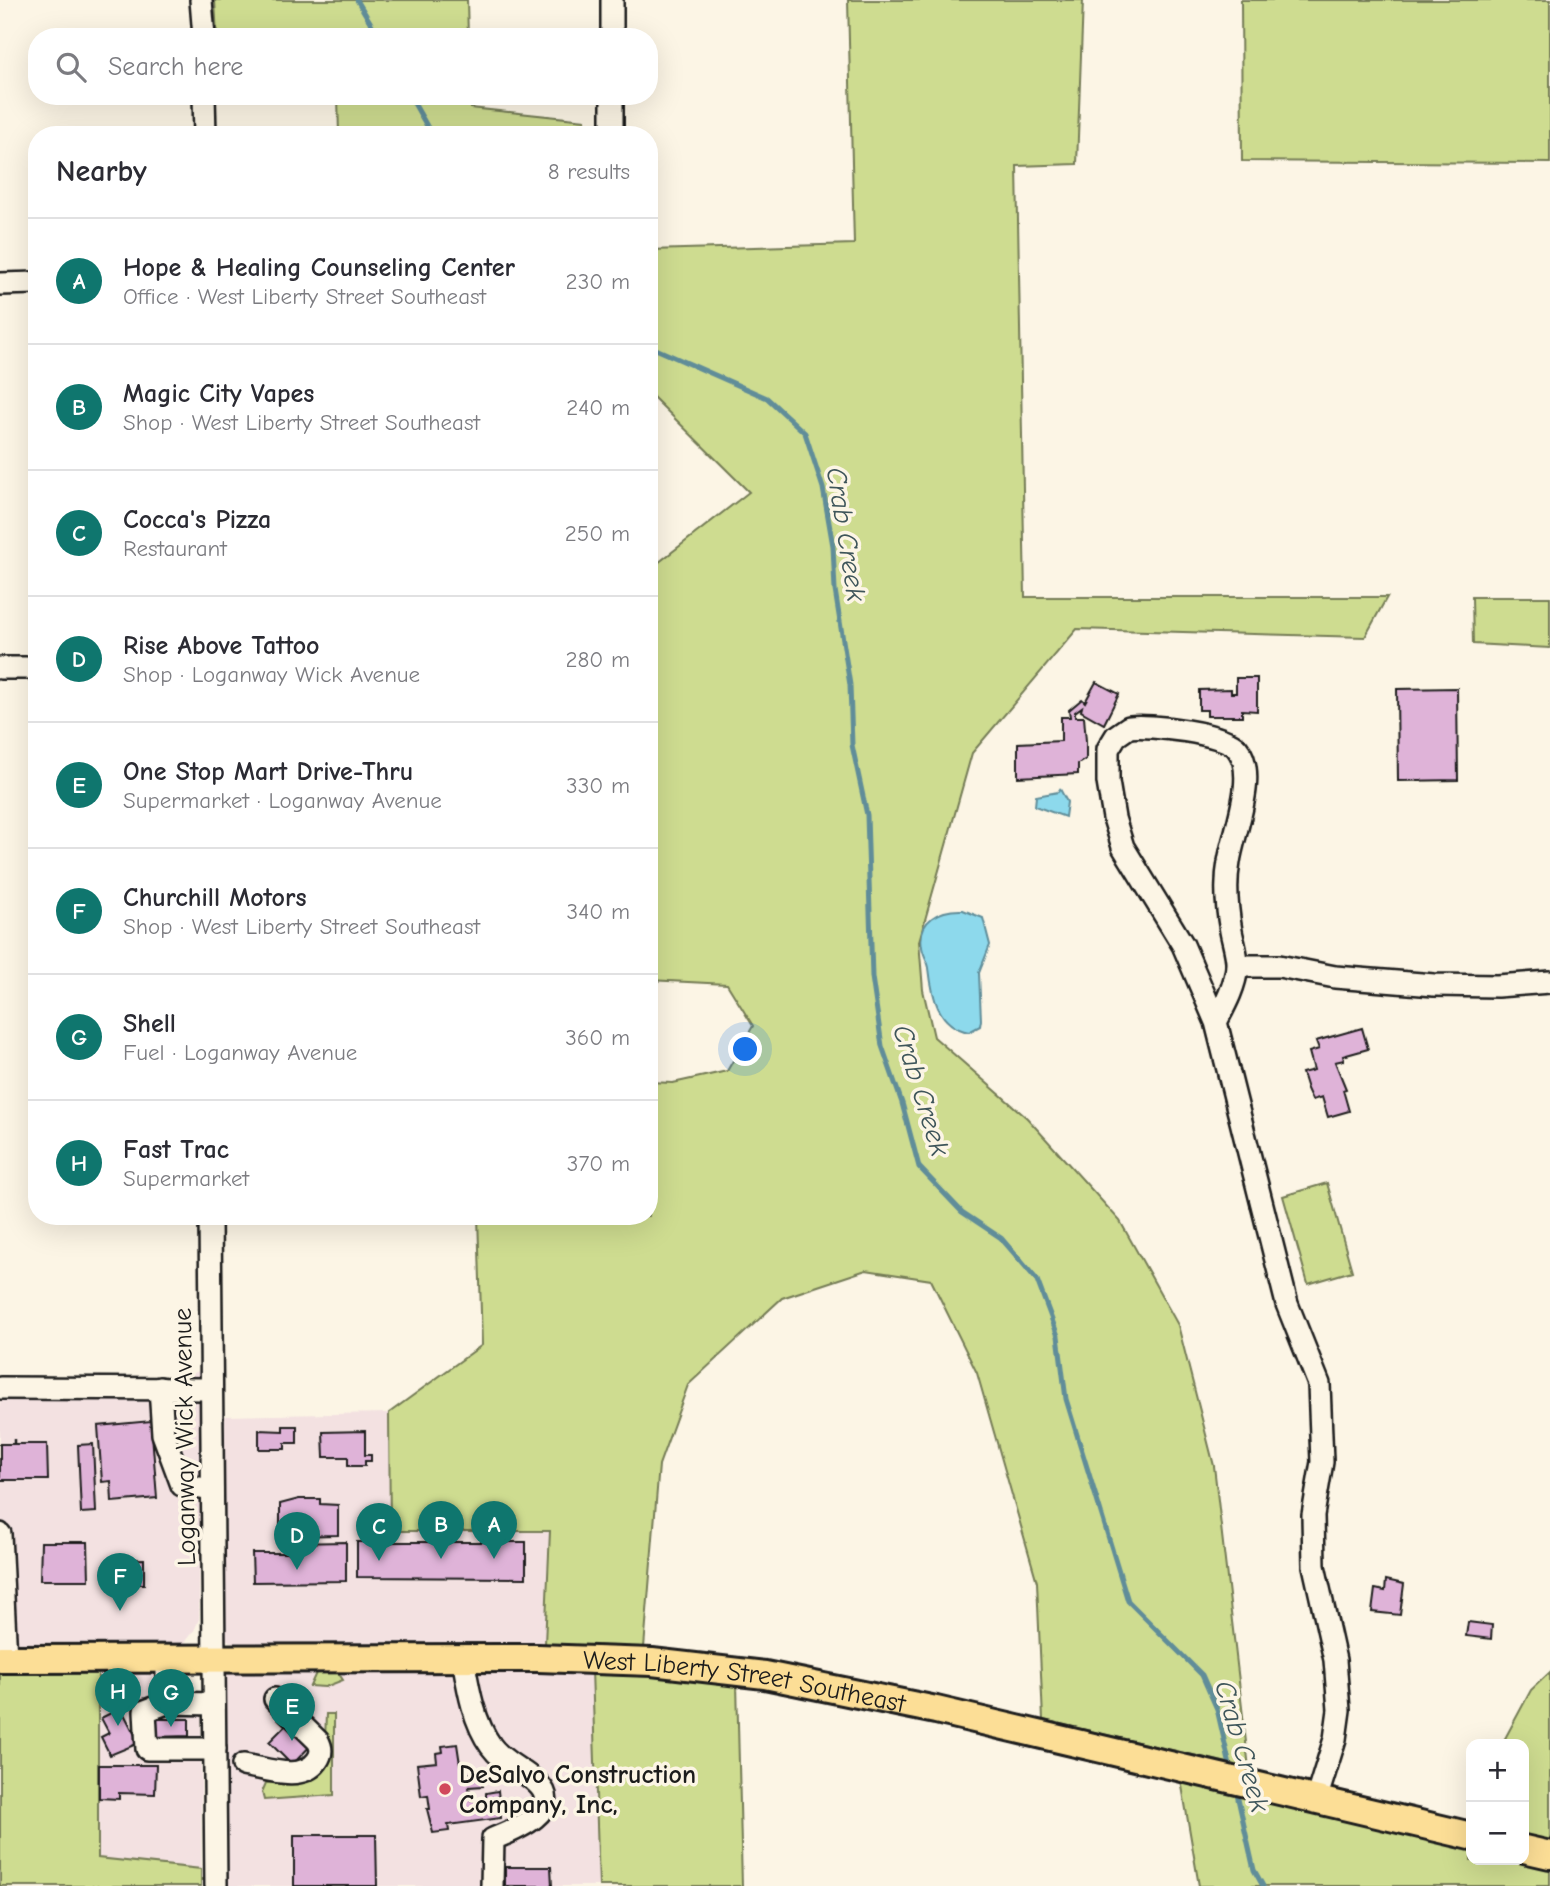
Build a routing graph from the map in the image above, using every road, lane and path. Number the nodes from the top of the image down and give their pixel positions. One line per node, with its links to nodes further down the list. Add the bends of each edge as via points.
1 (201, 0): 3 (street)
2 (612, 0): 4 (street)
3 (203, 28)
4 (612, 28)
5 (204, 105): 7 (street)
6 (612, 105): 8 (street)
7 (205, 126)
8 (612, 126)
9 (28, 283): 10 (street)
10 (0, 284)
11 (0, 668): 12 (street)
12 (28, 668)
13 (1237, 966): 14 (street, via 1279,966 1335,977 1434,985); 15 (street); 15 (street, via 1228,916 1228,865 1242,810 1242,755 1237,746 1219,738 1129,727 1108,749 1114,818 1123,847 1183,944)
14 (1550, 982)
15 (1216, 1022): 34 (street, via 1287,1304 1318,1384 1322,1462 1313,1515 1314,1566 1335,1660 1339,1710)
16 (210, 1225): 19 (street, Loganway Wick Avenue)
17 (0, 1388): 18 (street)
18 (160, 1388): 19 (street); 22 (street, via 163,1434 182,1485)
19 (211, 1389): 22 (street, Loganway Wick Avenue)
20 (14, 1439): 21 (path)
21 (14, 1444)
22 (212, 1490): 25 (street, Loganway Wick Avenue)
23 (0, 1534): 24 (street)
24 (2, 1613): 28 (street)
25 (215, 1657): 26 (main road, West Liberty Street Southeast); 27 (main road, West Liberty Street Southeast); 31 (street, Loganway Wick Avenue)
26 (167, 1658): 28 (main road, West Liberty Street Southeast); 30 (street)
27 (463, 1658): 34 (main road, West Liberty Street Southeast, via 652,1662 797,1680); 39 (street, via 482,1731 492,1748 537,1783 543,1795 536,1818 493,1839)
28 (3, 1659)
29 (275, 1699): 33 (street, via 318,1741 320,1757 308,1769 292,1773)
30 (167, 1703): 31 (street); 32 (street, via 145,1711 147,1749)
31 (214, 1704): 32 (street, Loganway Wick Avenue)
32 (215, 1749): 38 (street, Loganway Wick Avenue)
33 (243, 1765)
34 (1316, 1800): 35 (main road, West Liberty Street Southeast)
35 (1466, 1835)
36 (1529, 1850): 37 (main road)
37 (1550, 1855)
38 (216, 1886)
39 (492, 1886)

